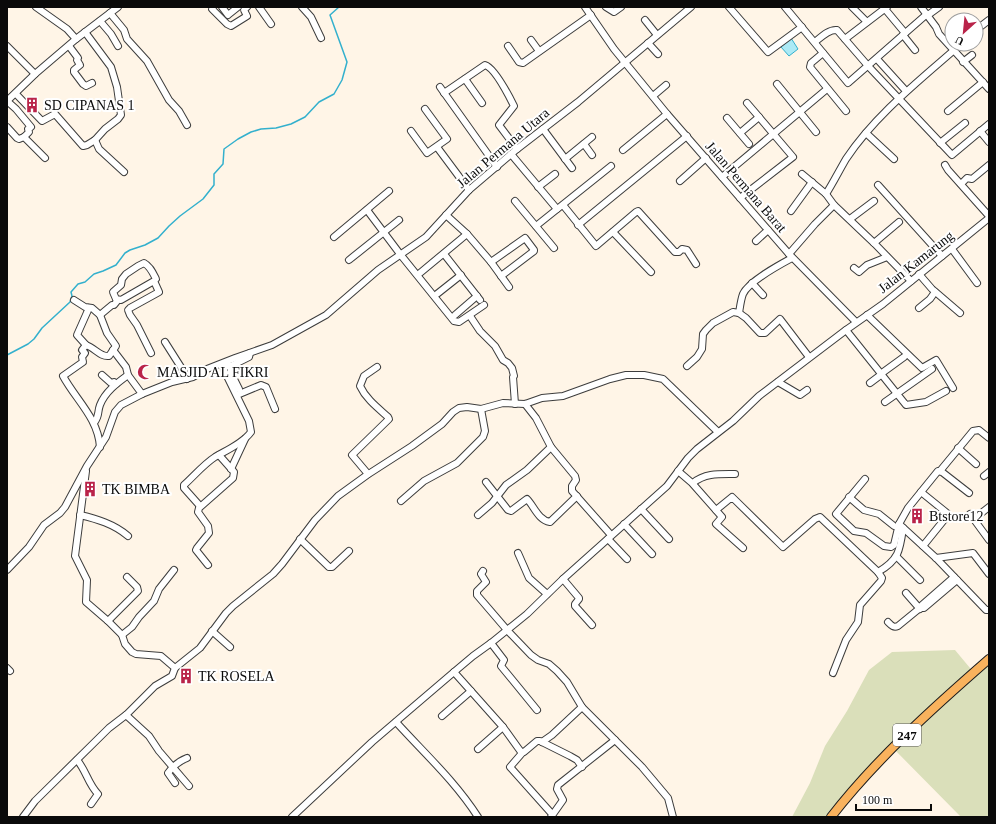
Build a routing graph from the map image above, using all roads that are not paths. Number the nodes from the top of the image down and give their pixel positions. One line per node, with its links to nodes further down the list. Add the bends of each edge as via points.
1 (36, 7): 30 (street, via 67,29)
2 (118, 7): 19 (street)
3 (213, 7): 6 (street, via 212,9 231,26 247,16 244,10)
4 (222, 7): 5 (street, via 228,15)
5 (238, 7)
6 (246, 7)
7 (259, 7): 24 (street)
8 (302, 7): 29 (street, via 311,17)
9 (606, 7): 10 (street, via 614,12)
10 (621, 7)
11 (691, 7): 28 (street, Jalan Permana Utara)
12 (730, 7): 25 (street, via 768,52)
13 (785, 7): 25 (street)
14 (852, 7): 23 (street)
15 (921, 7): 20 (street)
16 (886, 8): 23 (street); 27 (street)
17 (937, 8): 20 (street)
18 (589, 10): 41 (street); 48 (street, Jalan Permana Barat)
19 (110, 13): 22 (street); 77 (street, via 124,30 127,39 147,61 169,100)
20 (927, 15): 27 (street); 33 (street)
21 (645, 20): 28 (street)
22 (100, 21): 26 (street); 38 (street)
23 (867, 22): 31 (street)
24 (271, 24)
25 (802, 27): 34 (street)
26 (85, 32): 30 (street); 89 (street, via 111,67 117,87 120,114 118,119)
27 (904, 34): 40 (street); 47 (street)
28 (657, 35): 35 (street, Jalan Permana Utara)
29 (321, 38)
30 (76, 39): 37 (street)
31 (845, 39): 34 (street, via 835,29); 50 (street)
32 (531, 40): 41 (street)
33 (944, 40)
34 (815, 42): 42 (street)
35 (648, 43): 45 (street); 48 (street, Jalan Permana Utara)
36 (7, 46): 51 (street)
37 (69, 46): 51 (street); 54 (street, via 80,65 74,72 82,84)
38 (118, 46)
39 (508, 46): 41 (street, via 521,63)
40 (915, 50)
41 (539, 51)
42 (823, 52): 50 (street, via 848,83); 58 (street, via 810,67)
43 (950, 52): 60 (street)
44 (954, 52): 49 (street)
45 (658, 54)
46 (972, 55): 49 (street)
47 (877, 59): 50 (street); 60 (street)
48 (624, 62): 63 (street, Jalan Permana Barat); 79 (street, Jalan Permana Utara)
49 (963, 62): 53 (street)
50 (869, 67): 64 (street)
51 (35, 74): 62 (street)
52 (465, 79): 61 (street); 66 (street); 95 (street, via 485,65 498,78 514,106 499,125)
53 (983, 82): 59 (street); 70 (street)
54 (92, 84)
55 (777, 84): 71 (street)
56 (666, 85): 63 (street)
57 (440, 87): 61 (street)
58 (827, 89): 69 (street); 71 (street)
59 (989, 89)
60 (906, 91): 64 (street)
61 (444, 93): 106 (street)
62 (16, 94): 65 (street); 89 (street, via 42,121 55,114 83,146)
63 (652, 96): 72 (street, Jalan Permana Barat)
64 (899, 98): 84 (street); 91 (street)
65 (7, 101): 86 (street, via 31,126)
66 (482, 103)
67 (747, 103): 73 (street)
68 (425, 109): 94 (street, via 446,138 446,141)
69 (846, 111)
70 (948, 111)
71 (800, 112): 82 (street); 85 (street)
72 (668, 114): 87 (street, Jalan Permana Barat); 96 (street)
73 (759, 117): 83 (street); 85 (street)
74 (727, 118): 83 (street)
75 (965, 122): 91 (street)
76 (989, 124): 81 (street)
77 (188, 125)
78 (7, 127): 86 (street, via 17,138 21,139)
79 (543, 129): 95 (street, Jalan Permana Utara); 101 (street)
80 (411, 131): 94 (street, via 426,153)
81 (980, 131): 90 (street); 91 (street, via 952,155)
82 (816, 132)
83 (740, 133): 93 (street)
84 (866, 133): 102 (street); 119 (street)
85 (773, 134): 111 (street); 120 (street, via 793,158)
86 (24, 136): 99 (street)
87 (687, 136): 100 (street, Jalan Permana Barat); 133 (street)
88 (592, 137): 92 (street)
89 (95, 140): 108 (street, via 100,149)
90 (989, 142)
91 (940, 143)
92 (584, 144): 98 (street); 101 (street)
93 (749, 144)
94 (437, 147): 117 (street)
95 (517, 149): 97 (street, Jalan Permana Utara)
96 (623, 150)
97 (511, 154): 106 (street, Jalan Permana Utara); 116 (street)
98 (592, 155)
99 (45, 158)
100 (706, 158): 111 (street, Jalan Permana Barat); 112 (street)
101 (565, 159): 107 (street)
102 (894, 159)
103 (945, 165): 114 (street)
104 (989, 165): 114 (street, via 972,179 967,178)
105 (612, 166): 123 (street)
106 (497, 167): 117 (street, Jalan Permana Utara)
107 (572, 168)
108 (124, 172)
109 (555, 174): 116 (street)
110 (802, 174): 113 (street)
111 (722, 177): 120 (street, Jalan Permana Barat)
112 (680, 181)
113 (812, 182): 119 (street); 127 (street)
114 (961, 184): 129 (street)
115 (878, 185): 147 (street)
116 (538, 187): 125 (street)
117 (469, 190): 128 (street, Jalan Permana Utara)
118 (389, 191): 126 (street)
119 (826, 194): 124 (street)
120 (740, 198): 135 (street, Jalan Permana Barat)
121 (515, 201): 134 (street)
122 (874, 201): 130 (street)
123 (563, 205): 125 (street); 133 (street)
124 (834, 205): 130 (street); 146 (street)
125 (557, 209): 134 (street)
126 (367, 210): 137 (street); 139 (street)
127 (791, 211)
128 (447, 214): 138 (street); 144 (street, Jalan Permana Utara, via 426,237)
129 (989, 217): 143 (street, Jalan Kamarung)
130 (850, 219): 141 (street)
131 (399, 220): 137 (street)
132 (899, 222): 141 (street)
133 (578, 224): 136 (street, via 596,246)
134 (536, 226): 142 (street)
135 (768, 230): 140 (street); 146 (street, Jalan Permana Barat)
136 (613, 232): 151 (street, via 638,211 675,252 686,250); 153 (street)
137 (384, 233): 144 (street); 149 (street)
138 (467, 234): 145 (street); 150 (street)
139 (334, 237)
140 (756, 241)
141 (874, 243): 148 (street)
142 (554, 248)
143 (952, 249): 147 (street, Jalan Kamarung); 161 (street)
144 (400, 254): 176 (street, via 454,321 459,322); 183 (street, Jalan Permana Utara, via 316,322 272,345)
145 (444, 254): 154 (street); 155 (street)
146 (790, 256): 160 (street); 177 (street, Jalan Permana Barat)
147 (942, 256): 156 (street, Jalan Kamarung)
148 (887, 257): 152 (street, via 867,265 859,272); 159 (street)
149 (349, 260)
150 (491, 262): 157 (street); 157 (street, via 525,238 534,251)
151 (696, 264)
152 (854, 268)
153 (651, 272)
154 (420, 273)
155 (461, 274): 164 (street); 168 (street)
156 (919, 274): 159 (street, Jalan Kamarung); 163 (street)
157 (502, 276): 162 (street)
158 (154, 281): 167 (street); 167 (street, via 156,279 147,265 144,263 138,266 124,275 121,285 113,292); 182 (street, via 160,290 158,293 128,310)
159 (911, 281): 175 (street, Jalan Kamarung)
160 (752, 283): 165 (street); 171 (street, via 743,294)
161 (977, 283)
162 (509, 287)
163 (935, 292): 170 (street); 172 (street)
164 (437, 294)
165 (763, 295)
166 (74, 300): 169 (street)
167 (118, 300): 173 (street)
168 (481, 300): 174 (street); 176 (street)
169 (89, 308): 173 (street); 180 (street, via 77,335)
170 (918, 308)
171 (739, 313): 184 (street, via 760,334 765,333 780,319); 186 (street, via 729,314 706,330 703,334 702,349)
172 (960, 313)
173 (100, 315): 181 (street, via 107,333 116,346)
174 (455, 315)
175 (867, 315): 177 (street, Jalan Kamarung); 196 (street, via 922,368 936,360)
176 (467, 317): 203 (street, via 512,368)
177 (856, 322): 178 (street, Jalan Kamarung)
178 (846, 330): 184 (street, Jalan Kamarung); 189 (street)
179 (165, 342): 192 (street)
180 (86, 345): 181 (street, via 106,357); 207 (street, via 82,350 85,353 82,357 83,362 63,377)
181 (114, 350): 191 (street, via 126,367)
182 (151, 353)
183 (250, 353): 192 (street, Jalan Permana Utara); 201 (street, via 250,357 230,371)
184 (809, 357): 193 (street, Jalan Kamarung)
185 (904, 357): 189 (street)
186 (687, 366)
187 (377, 367): 220 (street, via 364,376 360,386 368,399 388,419 352,455)
188 (932, 368): 199 (street)
189 (882, 374): 194 (street); 199 (street)
190 (102, 375): 195 (street)
191 (128, 375): 195 (street); 200 (street)
192 (187, 379): 200 (street, Jalan Permana Utara)
193 (778, 382): 197 (street, via 800,395); 208 (street, Jalan Kamarung)
194 (870, 383)
195 (116, 384): 207 (street, via 101,403 99,416)
196 (953, 388)
197 (807, 390)
198 (946, 390): 199 (street, via 926,402 907,405)
199 (897, 393): 202 (street)
200 (142, 394): 211 (street, Jalan Permana Utara, via 117,408)
201 (239, 394): 205 (street, via 264,386); 209 (street, via 251,428 251,432)
202 (885, 402)
203 (515, 404): 204 (street); 206 (street, via 498,404)
204 (525, 404): 208 (street, via 542,398 562,396 600,381 626,375 659,377); 212 (street, via 536,418)
205 (275, 409)
206 (481, 409): 220 (street, via 466,407 456,410 412,446); 230 (street, via 485,431 483,437 457,463 424,481)
207 (94, 423): 211 (street)
208 (718, 432): 218 (street, Jalan Kamarung, via 693,452)
209 (245, 438): 214 (street); 217 (street)
210 (989, 438): 213 (street, via 979,430 973,431)
211 (100, 447): 216 (street, Jalan Permana Utara)
212 (551, 447): 227 (street, via 575,476 576,480 571,488); 228 (street, via 527,470 509,482)
213 (958, 448): 215 (street); 219 (street)
214 (219, 455): 217 (street); 231 (street, via 184,486)
215 (976, 464)
216 (87, 466): 235 (street); 254 (street, Jalan Permana Utara, via 66,507 44,525 28,547)
217 (231, 469): 231 (street, via 234,472 233,478)
218 (678, 471): 224 (street); 233 (street, Jalan Kamarung)
219 (940, 471): 225 (street); 226 (street)
220 (368, 474): 241 (street, via 338,496)
221 (735, 474): 224 (street, via 711,475)
222 (865, 479): 229 (street)
223 (486, 482): 228 (street)
224 (693, 483): 234 (street)
225 (921, 492): 238 (street, via 908,508); 244 (street, via 948,515)
226 (969, 494)
227 (577, 496): 228 (street, via 550,522 541,517 527,499 509,511); 240 (street)
228 (497, 497): 236 (street)
229 (850, 497): 238 (street, via 864,510 879,514); 238 (street, via 836,514 854,532 866,533 891,548)
230 (401, 501)
231 (200, 506): 253 (street, via 198,512 208,526 209,533 196,550)
232 (989, 507): 243 (street, via 972,516)
233 (641, 509): 237 (street, Jalan Kamarung); 242 (street)
234 (716, 510): 246 (street, via 722,517 716,524); 257 (street, via 732,497 784,547 815,518 820,517)
235 (80, 515): 239 (street, via 119,528); 267 (street, via 75,556 87,580 86,601)
236 (478, 516)
237 (624, 524): 240 (street, Jalan Kamarung); 249 (street)
238 (899, 526): 244 (street); 250 (street)
239 (128, 536)
240 (609, 537): 252 (street); 260 (street, Jalan Kamarung)
241 (300, 539): 247 (street, via 329,567); 271 (street, via 273,574 233,606)
242 (669, 539)
243 (989, 541): 245 (street)
244 (923, 546): 251 (street)
245 (989, 547)
246 (743, 548)
247 (349, 551)
248 (518, 553): 264 (street, via 529,578)
249 (652, 554)
250 (897, 557): 257 (street); 262 (street)
251 (940, 558): 258 (street, via 974,554); 261 (street)
252 (627, 559)
253 (208, 565)
254 (8, 566)
255 (174, 570): 272 (street, via 159,589 154,601)
256 (483, 571): 270 (street, via 481,574 486,583 476,594)
257 (878, 572): 278 (street, via 882,581 860,605 858,622 846,640)
258 (989, 574)
259 (127, 577): 267 (street, via 138,592)
260 (562, 579): 264 (street, Jalan Kamarung); 269 (street, via 579,598 575,606)
261 (955, 579): 265 (street); 266 (street, via 986,610)
262 (920, 580)
263 (906, 593): 265 (street)
264 (547, 594): 270 (street, Jalan Kamarung)
265 (920, 609): 268 (street, via 898,626 892,626)
266 (989, 610)
267 (108, 621): 272 (street)
268 (888, 622)
269 (592, 625)
270 (507, 630): 273 (street, Jalan Kamarung); 280 (street, via 531,655 549,664 567,682)
271 (212, 631): 274 (street); 276 (street, via 200,648)
272 (122, 635): 276 (street, via 132,652 161,656)
273 (492, 643): 277 (street, Jalan Kamarung); 281 (street, via 504,660 501,666)
274 (230, 647)
275 (989, 659): 302 (main road, 247, via 863,778)
276 (175, 668): 282 (street, via 172,676 155,686)
277 (454, 672): 279 (street); 284 (street, Jalan Kamarung)
278 (834, 673)
279 (471, 691): 283 (street); 285 (street)
280 (582, 707): 286 (street); 287 (street)
281 (537, 710)
282 (126, 714): 291 (street); 292 (street, via 150,736)
283 (442, 716)
284 (396, 722): 299 (street, Jalan Kamarung); 300 (street, via 453,783)
285 (503, 727): 288 (street); 289 (street)
286 (615, 740): 293 (street); 301 (street, via 665,794)
287 (542, 742): 289 (street, via 537,741); 293 (street, via 577,760)
288 (478, 749)
289 (523, 752): 297 (street, via 510,767)
290 (187, 758): 292 (street)
291 (77, 760): 296 (street, via 83,767 91,787 98,794); 298 (street, via 35,801)
292 (173, 767): 294 (street, via 168,774); 295 (street)
293 (582, 767): 297 (street, via 557,786 563,800)
294 (175, 783)
295 (189, 786)
296 (91, 804)
297 (551, 815)
298 (23, 817)
299 (292, 817)
300 (478, 817)
301 (673, 817)
302 (831, 817)

